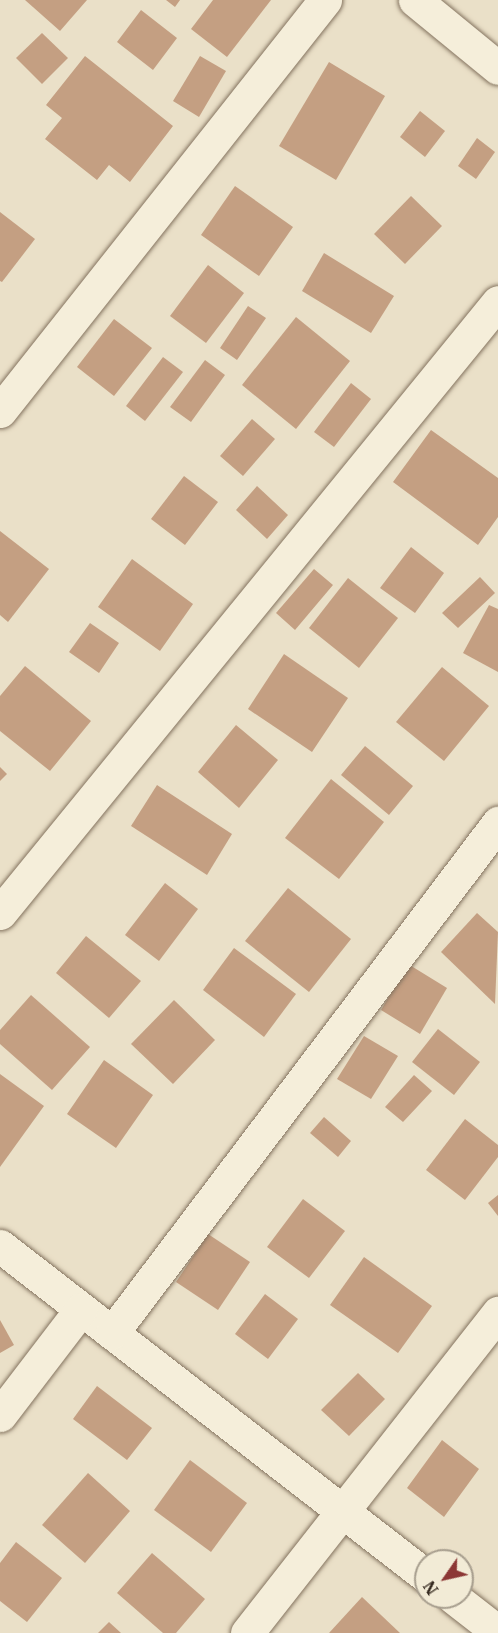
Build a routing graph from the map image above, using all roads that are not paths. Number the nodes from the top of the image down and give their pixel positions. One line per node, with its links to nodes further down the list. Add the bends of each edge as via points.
1 (325, 0): 5 (street)
2 (415, 0): 3 (street)
3 (498, 68)
4 (498, 302): 7 (street)
5 (0, 411)
6 (498, 824): 11 (street)
7 (0, 913)
8 (0, 1246): 9 (street)
9 (81, 1309): 11 (street); 12 (street)
10 (498, 1313): 13 (street)
11 (112, 1333): 13 (street)
12 (0, 1415)
13 (342, 1511): 14 (street); 17 (street)
14 (414, 1567)
15 (468, 1609): 16 (street)
16 (498, 1632)
17 (247, 1633)

